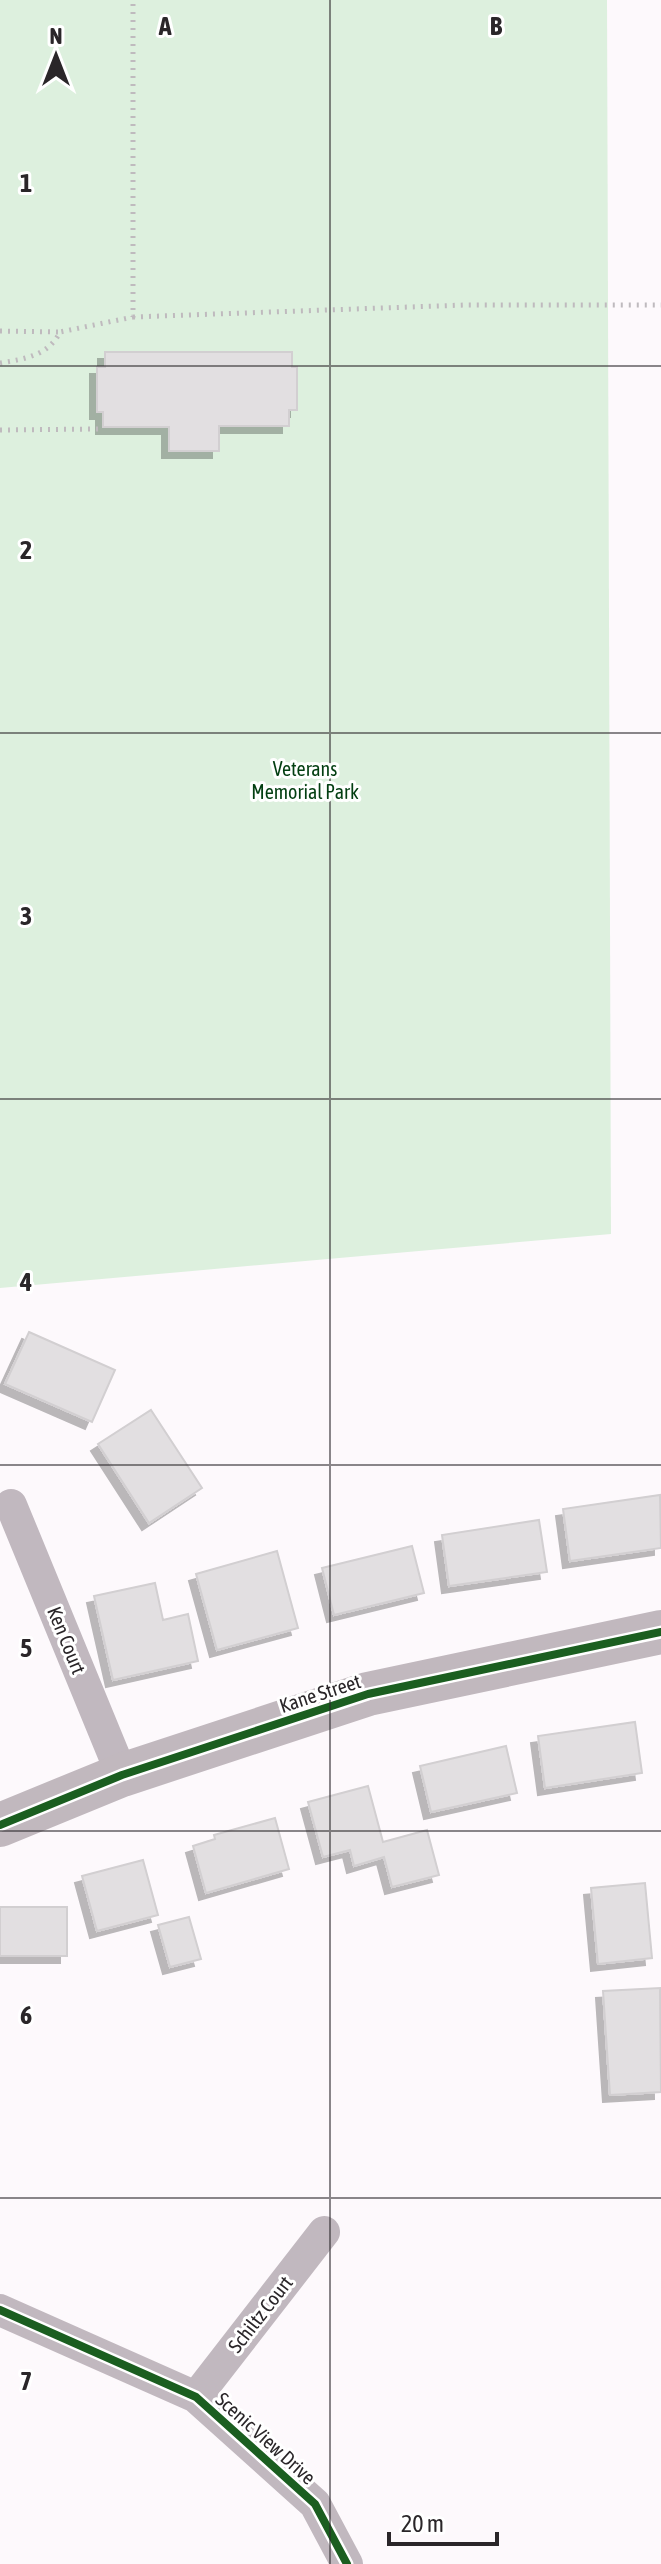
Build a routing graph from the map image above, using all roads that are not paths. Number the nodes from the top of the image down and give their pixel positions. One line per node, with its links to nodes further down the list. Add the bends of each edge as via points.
1 (11, 1505): 3 (street, Ken Court)
2 (661, 1632): 3 (street, Kane Street, via 368,1694)
3 (122, 1775): 4 (street, Kane Street)
4 (0, 1825)
5 (324, 2232): 7 (street, Schiltz Court)
6 (0, 2310): 7 (street, Scenic View Drive)
7 (196, 2397): 8 (street, Scenic View Drive, via 315,2504)
8 (347, 2564)

